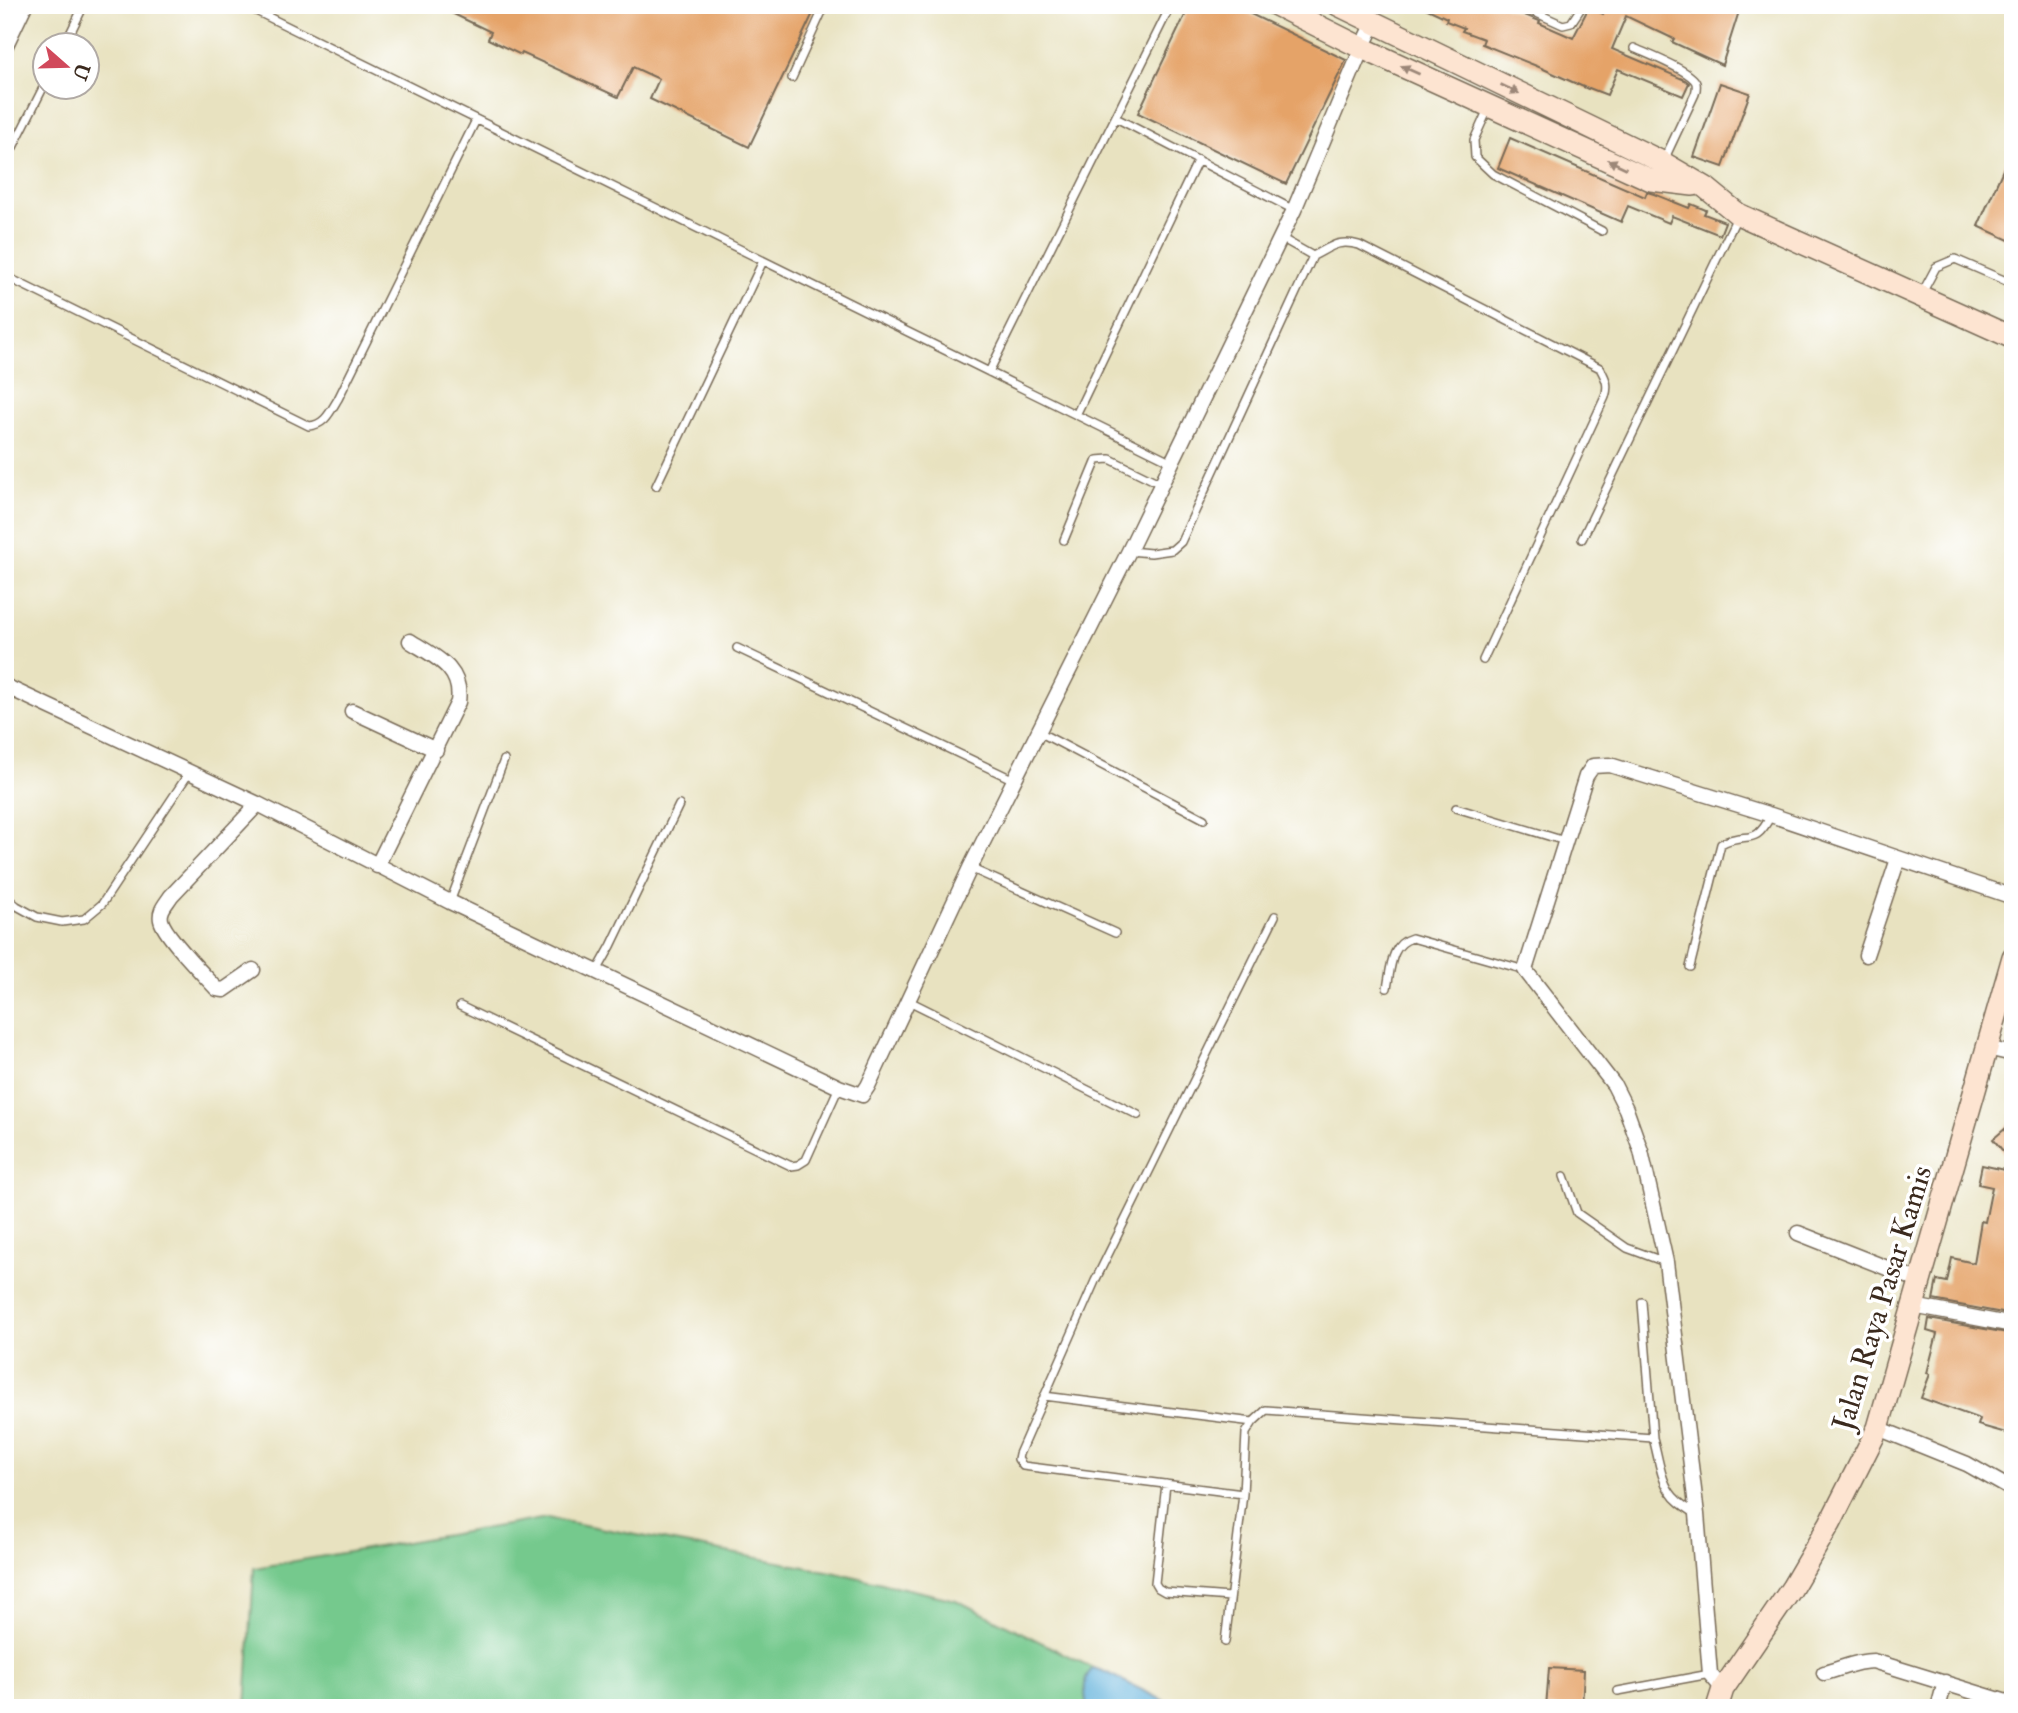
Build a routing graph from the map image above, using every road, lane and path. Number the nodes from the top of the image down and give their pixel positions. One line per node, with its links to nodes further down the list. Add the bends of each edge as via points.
1 (25, 5): 12 (street)
2 (84, 5): 11 (lane)
3 (244, 5): 19 (lane)
4 (825, 5): 15 (lane)
5 (1171, 5): 18 (lane)
6 (1276, 5): 13 (street)
7 (1338, 5): 10 (street)
8 (1519, 5): 9 (lane, via 1563,25 1571,23)
9 (1583, 5)
10 (1374, 23): 13 (street); 22 (street, one-way to 22)
11 (71, 32)
12 (5, 47)
13 (1362, 48): 17 (street, one-way to 13); 23 (street)
14 (1634, 48): 22 (lane, via 1688,74 1697,87)
15 (792, 78)
16 (36, 102): 21 (lane)
17 (1489, 105): 22 (street, one-way to 17); 25 (lane, via 1474,140 1475,157 1493,174)
18 (1116, 118): 20 (lane); 33 (lane)
19 (476, 120): 28 (lane); 29 (lane, via 338,399 317,425 309,426)
20 (1198, 160): 23 (lane); 34 (lane)
21 (5, 163)
22 (1657, 171): 24 (street, via 1705,187)
23 (1294, 210): 26 (street)
24 (1738, 214): 31 (street); 38 (lane)
25 (1602, 231)
26 (1280, 238): 27 (lane); 35 (street)
27 (1313, 256): 40 (lane, via 1181,542 1172,550); 43 (lane, via 1339,242 1359,245 1600,368 1606,379 1605,397)
28 (763, 261): 33 (lane); 37 (lane)
29 (5, 276)
30 (2013, 284): 31 (lane, via 1955,259 1937,267)
31 (1920, 296): 32 (street)
32 (2013, 338)
33 (989, 372): 34 (lane)
34 (1076, 415): 35 (lane)
35 (1172, 462): 36 (street)
36 (1161, 484): 39 (lane, via 1110,458 1097,460); 40 (street)
37 (656, 486)
38 (1582, 539)
39 (1064, 540)
40 (1129, 551): 46 (street)
41 (410, 641): 47 (street, via 442,662 460,689)
42 (737, 648): 50 (lane)
43 (1483, 660)
44 (5, 686): 49 (street)
45 (352, 711): 47 (street)
46 (1039, 732): 50 (street); 55 (lane)
47 (436, 750): 58 (street)
48 (503, 760): 62 (lane)
49 (189, 773): 51 (street); 60 (lane, via 102,904 84,919 62,922 37,917)
50 (1014, 779): 59 (street)
51 (258, 804): 58 (street); 68 (street, via 161,910 168,933 216,989 224,990)
52 (679, 805): 70 (lane)
53 (1456, 808): 56 (lane)
54 (1771, 815): 56 (street, via 1600,764 1586,776); 57 (street); 67 (lane, via 1762,832 1721,844)
55 (1204, 818)
56 (1566, 841): 69 (street)
57 (1898, 859): 61 (street); 65 (street)
58 (377, 866): 62 (street)
59 (970, 868): 64 (lane); 72 (street)
60 (5, 895)
61 (2013, 897)
62 (450, 902): 70 (street)
63 (1275, 916): 85 (lane, via 1095,1281)
64 (1115, 933)
65 (1866, 955)
66 (2013, 957): 74 (street, Jalan Raya Pasar Kamis)
67 (1690, 967)
68 (253, 970)
69 (1525, 970): 71 (lane, via 1412,938 1395,951); 80 (street, via 1614,1084 1641,1151)
70 (597, 971): 76 (street)
71 (1387, 988)
72 (907, 1000): 76 (street, via 865,1092 858,1095); 77 (lane)
73 (460, 1006): 76 (lane, via 791,1166 806,1160)
74 (1987, 1048): 75 (street); 81 (street, Jalan Raya Pasar Kamis)
75 (2013, 1054)
76 (839, 1087)
77 (1138, 1115)
78 (1564, 1175): 80 (lane, via 1577,1213 1627,1248)
79 (1798, 1233): 81 (street)
80 (1666, 1262): 92 (street)
81 (1920, 1281): 83 (street, Jalan Raya Pasar Kamis)
82 (1642, 1302): 88 (lane)
83 (1913, 1306): 84 (street); 87 (street, Jalan Raya Pasar Kamis)
84 (2013, 1325)
85 (1044, 1396): 86 (lane); 89 (lane, via 1019,1454 1020,1464)
86 (1253, 1422): 88 (lane, via 1266,1410); 91 (lane, via 1246,1433)
87 (1878, 1428): 90 (street, via 1967,1464); 97 (street, Jalan Raya Pasar Kamis, via 1799,1577)
88 (1653, 1438): 92 (lane, via 1669,1492)
89 (1166, 1484): 91 (lane); 93 (lane, via 1155,1583 1164,1592)
90 (2013, 1490)
91 (1243, 1494): 93 (lane)
92 (1696, 1514): 97 (street)
93 (1230, 1597): 94 (lane)
94 (1225, 1642)
95 (1824, 1673): 96 (street, via 1856,1661 1873,1661)
96 (1945, 1682): 99 (street); 100 (street)
97 (1717, 1690): 98 (lane)
98 (1618, 1691)
99 (2013, 1704)
100 (1938, 1708)

